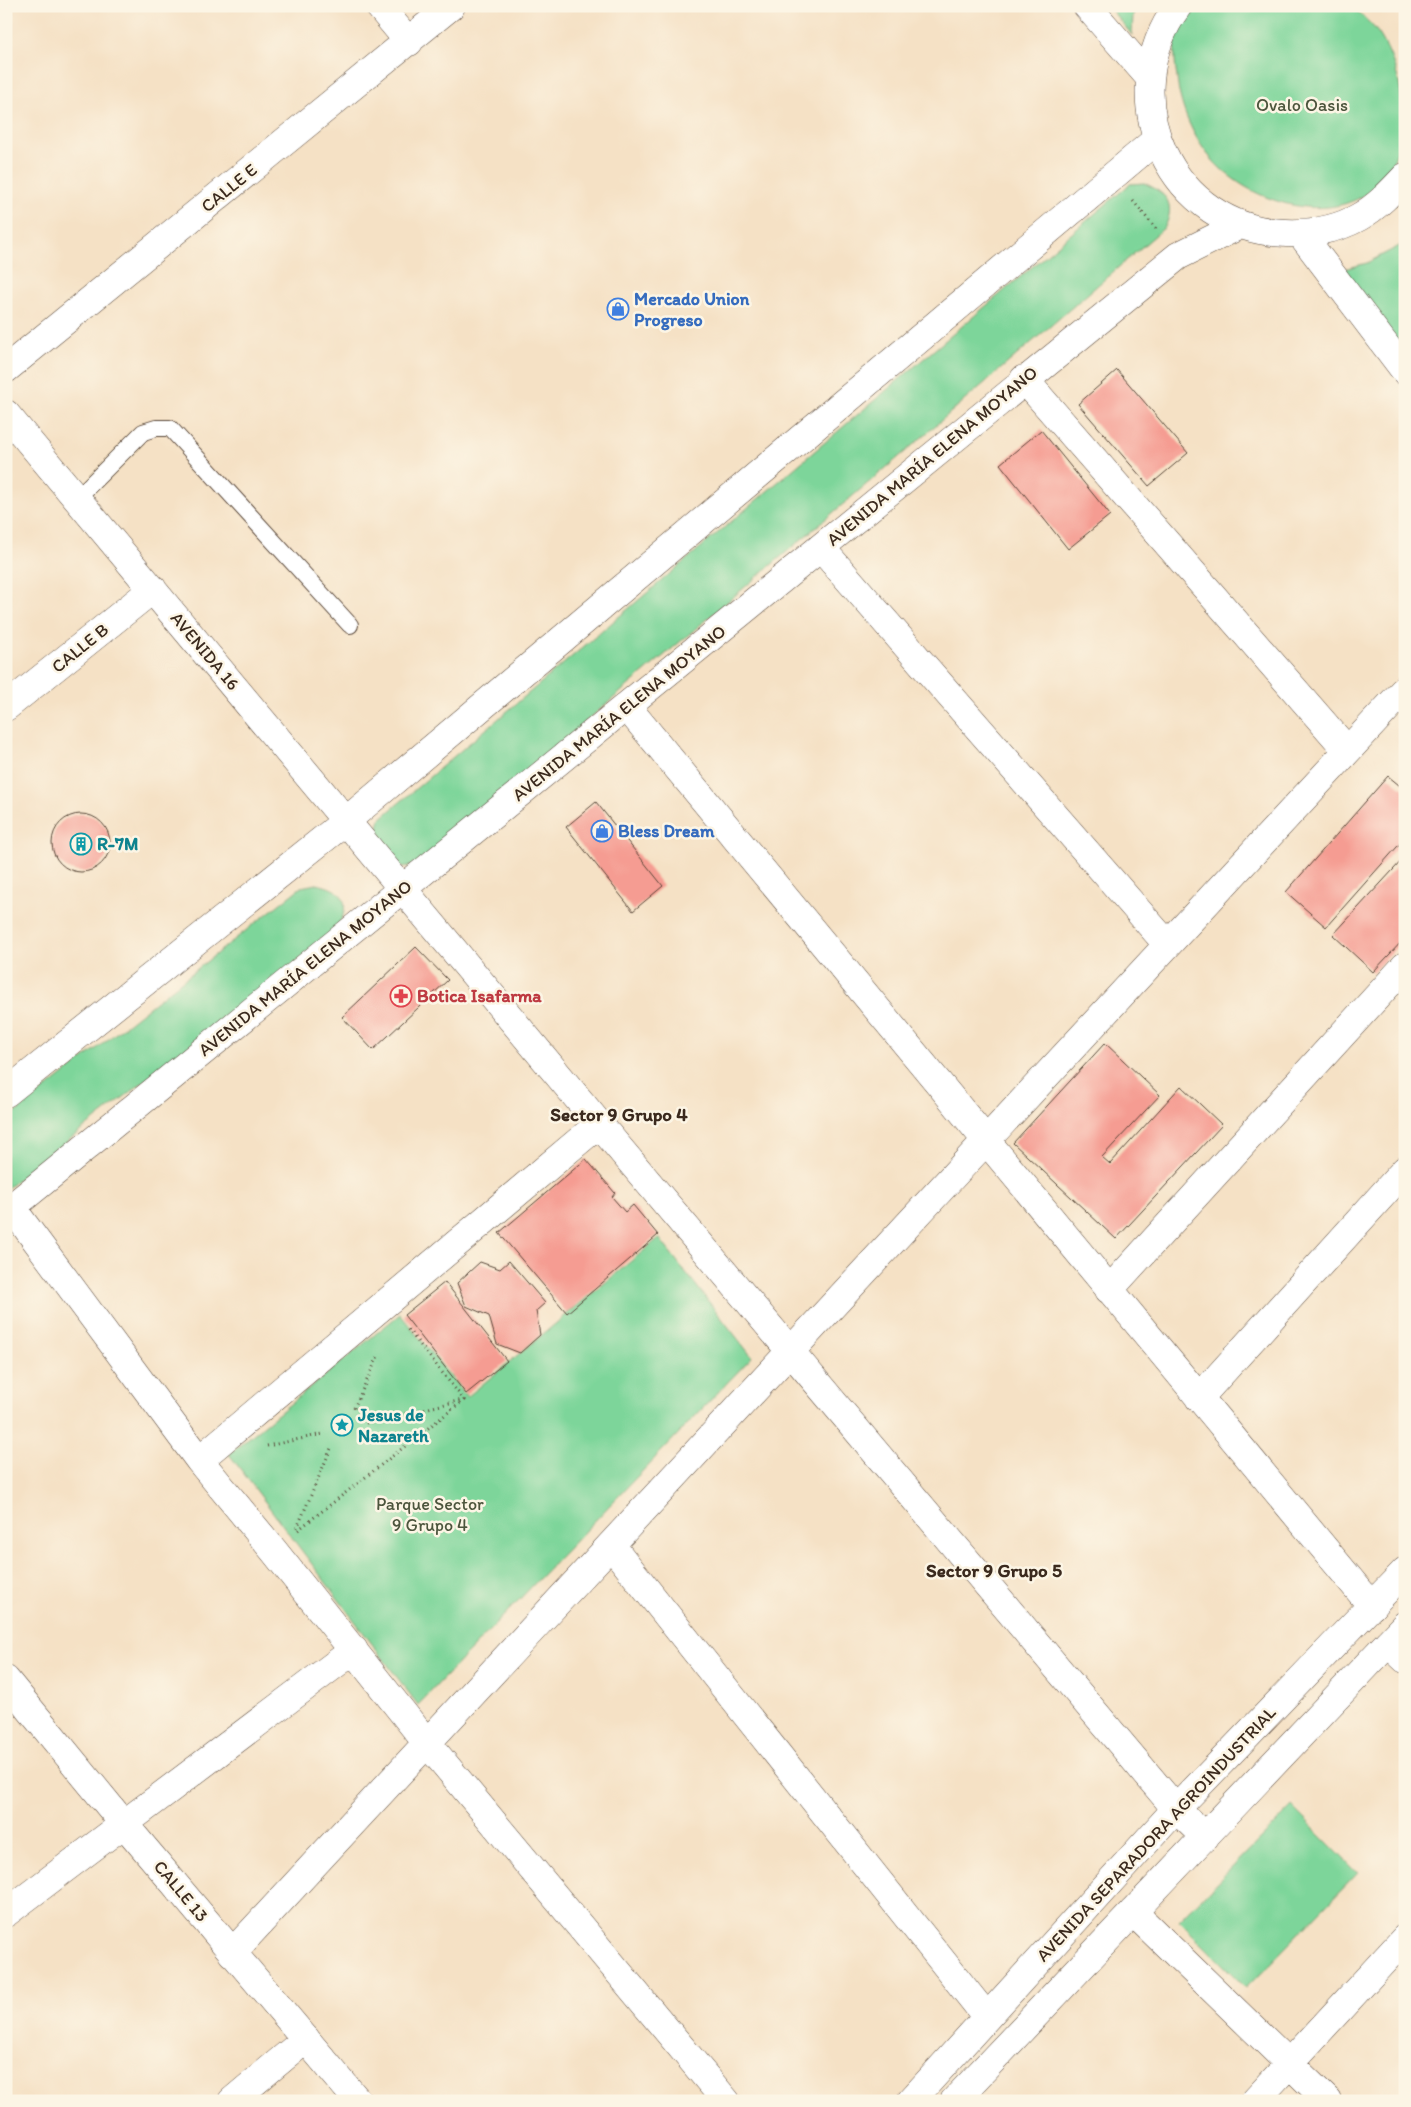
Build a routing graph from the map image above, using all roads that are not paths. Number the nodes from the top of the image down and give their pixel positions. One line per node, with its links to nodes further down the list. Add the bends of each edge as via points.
1 (379, 6): 5 (street)
2 (451, 6): 5 (street, CALLE E)
3 (1087, 6): 6 (street)
4 (1178, 6): 6 (street, via 1156,48)
5 (409, 42): 11 (street, CALLE E)
6 (1150, 78): 7 (street, via 1150,109)
7 (1157, 139): 9 (street, via 1170,167 1189,191 1213,211); 23 (street)
8 (1405, 177): 10 (street, via 1359,217 1331,228)
9 (1240, 225): 10 (street, via 1270,233); 13 (street, AVENIDA MARÍA ELENA MOYANO, via 1178,256)
10 (1301, 234): 12 (street)
11 (6, 369)
12 (1405, 371)
13 (1024, 379): 16 (street, AVENIDA MARÍA ELENA MOYANO); 22 (street)
14 (6, 414): 15 (street, AVENIDA 16)
15 (77, 498): 17 (street, AVENIDA 16); 18 (lane, via 143,432 170,428)
16 (821, 548): 21 (street, AVENIDA MARÍA ELENA MOYANO); 25 (street)
17 (153, 589): 20 (street, CALLE B); 23 (street, AVENIDA 16)
18 (350, 625)
19 (1405, 689): 22 (street)
20 (6, 707)
21 (627, 707): 24 (street, AVENIDA MARÍA ELENA MOYANO); 29 (street)
22 (1347, 750): 25 (street)
23 (346, 821): 24 (street, AVENIDA 16); 27 (street)
24 (403, 888): 28 (street, AVENIDA 16); 31 (street, AVENIDA MARÍA ELENA MOYANO)
25 (1167, 944): 29 (street)
26 (1405, 966): 32 (street)
27 (6, 1093)
28 (599, 1124): 33 (street, AVENIDA 16); 35 (street)
29 (986, 1140): 32 (street); 33 (street)
30 (1405, 1170): 34 (street)
31 (9, 1210): 35 (street)
32 (1110, 1290): 34 (street)
33 (790, 1350): 36 (street); 43 (street, AVENIDA 16)
34 (1199, 1398): 38 (street)
35 (199, 1460): 40 (street)
36 (610, 1545): 42 (street); 50 (street)
37 (1405, 1571): 38 (street, AVENIDA SEPARADORA AGROINDUSTRIAL)
38 (1372, 1606): 43 (street, AVENIDA SEPARADORA AGROINDUSTRIAL)
39 (1399, 1642): 45 (street, AVENIDA SEPARADORA AGROINDUSTRIAL)
40 (354, 1650): 42 (street); 44 (street)
41 (6, 1680): 44 (street, CALLE 13)
42 (427, 1742): 49 (street); 55 (street)
43 (1176, 1809): 45 (street, AVENIDA 16); 50 (street, AVENIDA SEPARADORA AGROINDUSTRIAL)
44 (124, 1824): 47 (street); 49 (street, CALLE 13)
45 (1205, 1836): 46 (street, AVENIDA SEPARADORA AGROINDUSTRIAL)
46 (1133, 1912): 52 (street); 57 (street, AVENIDA SEPARADORA AGROINDUSTRIAL)
47 (6, 1913)
48 (1405, 1938): 52 (street)
49 (232, 1952): 51 (street, CALLE 13)
50 (986, 2016): 56 (street, AVENIDA SEPARADORA AGROINDUSTRIAL)
51 (306, 2039): 53 (street); 54 (street, CALLE 13)
52 (1289, 2064): 58 (street); 59 (street)
53 (232, 2101)
54 (358, 2101)
55 (726, 2101)
56 (911, 2101)
57 (954, 2101)
58 (1255, 2101)
59 (1328, 2101)

